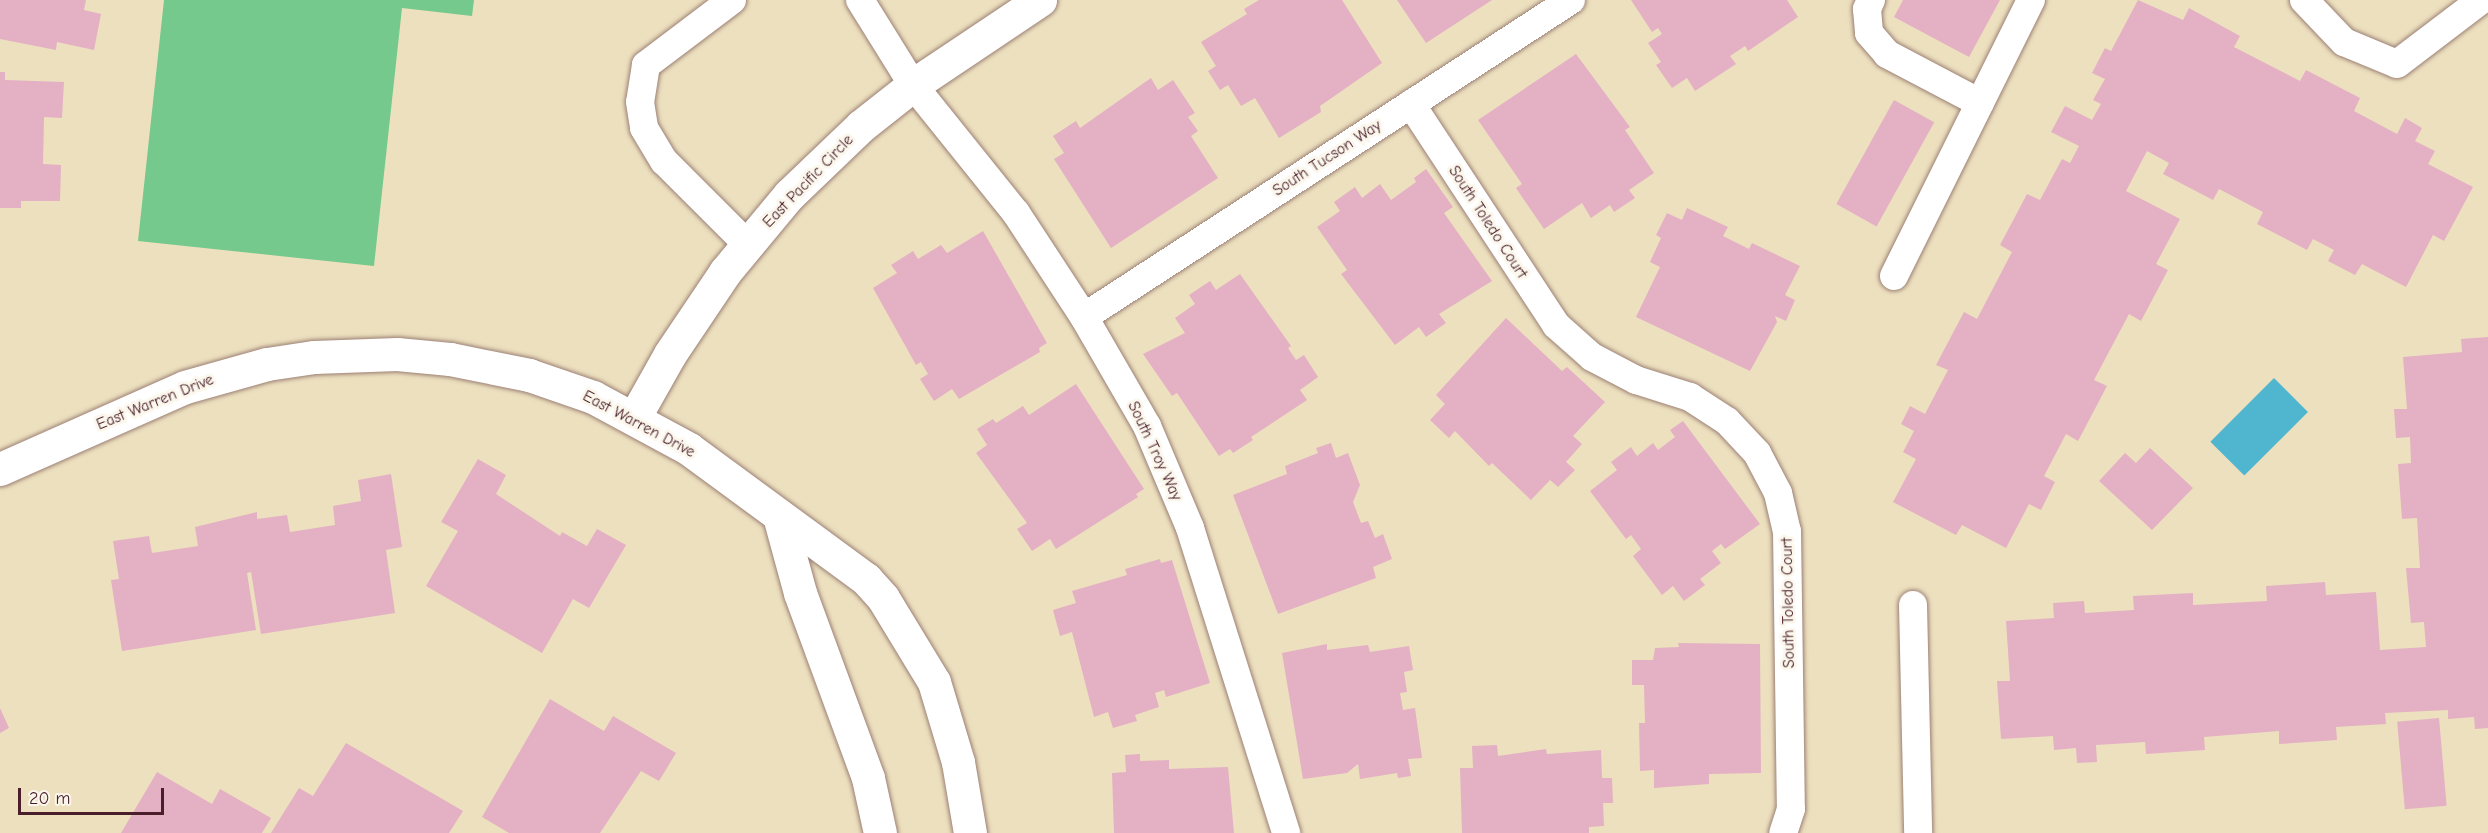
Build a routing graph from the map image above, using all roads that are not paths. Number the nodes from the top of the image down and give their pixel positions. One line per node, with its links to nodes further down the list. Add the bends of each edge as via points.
1 (732, 0): 12 (lane, via 646,65 640,102 644,128 664,161)
2 (860, 0): 9 (lane, South Troy Way)
3 (1040, 0): 9 (street, East Pacific Circle)
4 (1571, 0): 11 (lane, South Tucson Way)
5 (1871, 0): 10 (lane, via 1867,9 1869,33 1887,54)
6 (2031, 0): 10 (lane)
7 (2304, 0): 8 (lane, via 2344,42 2397,64)
8 (2481, 0)
9 (913, 85): 12 (street, East Pacific Circle, via 861,126 789,195); 14 (lane, South Troy Way, via 1016,213)
10 (1980, 103): 13 (lane)
11 (1411, 104): 14 (lane, South Tucson Way); 22 (lane, South Toledo Court, via 1556,325 1592,357 1636,380 1690,397 1728,421 1757,453 1778,493 1787,531 1791,809)
12 (748, 245): 15 (street, East Pacific Circle, via 670,354)
13 (1894, 276)
14 (1084, 317): 21 (lane, South Troy Way, via 1147,426 1190,528)
15 (634, 418): 16 (street, East Warren Drive, via 549,381 491,366 397,354 325,356 267,364 185,387); 17 (street, East Warren Drive, via 689,449)
16 (0, 469)
17 (779, 516): 19 (street, via 800,593 868,778); 20 (street, East Warren Drive, via 866,579 917,648 934,682 958,762)
18 (1913, 605): 23 (lane)
19 (880, 833)
20 (970, 833)
21 (1286, 833)
22 (1783, 833)
23 (1918, 833)

